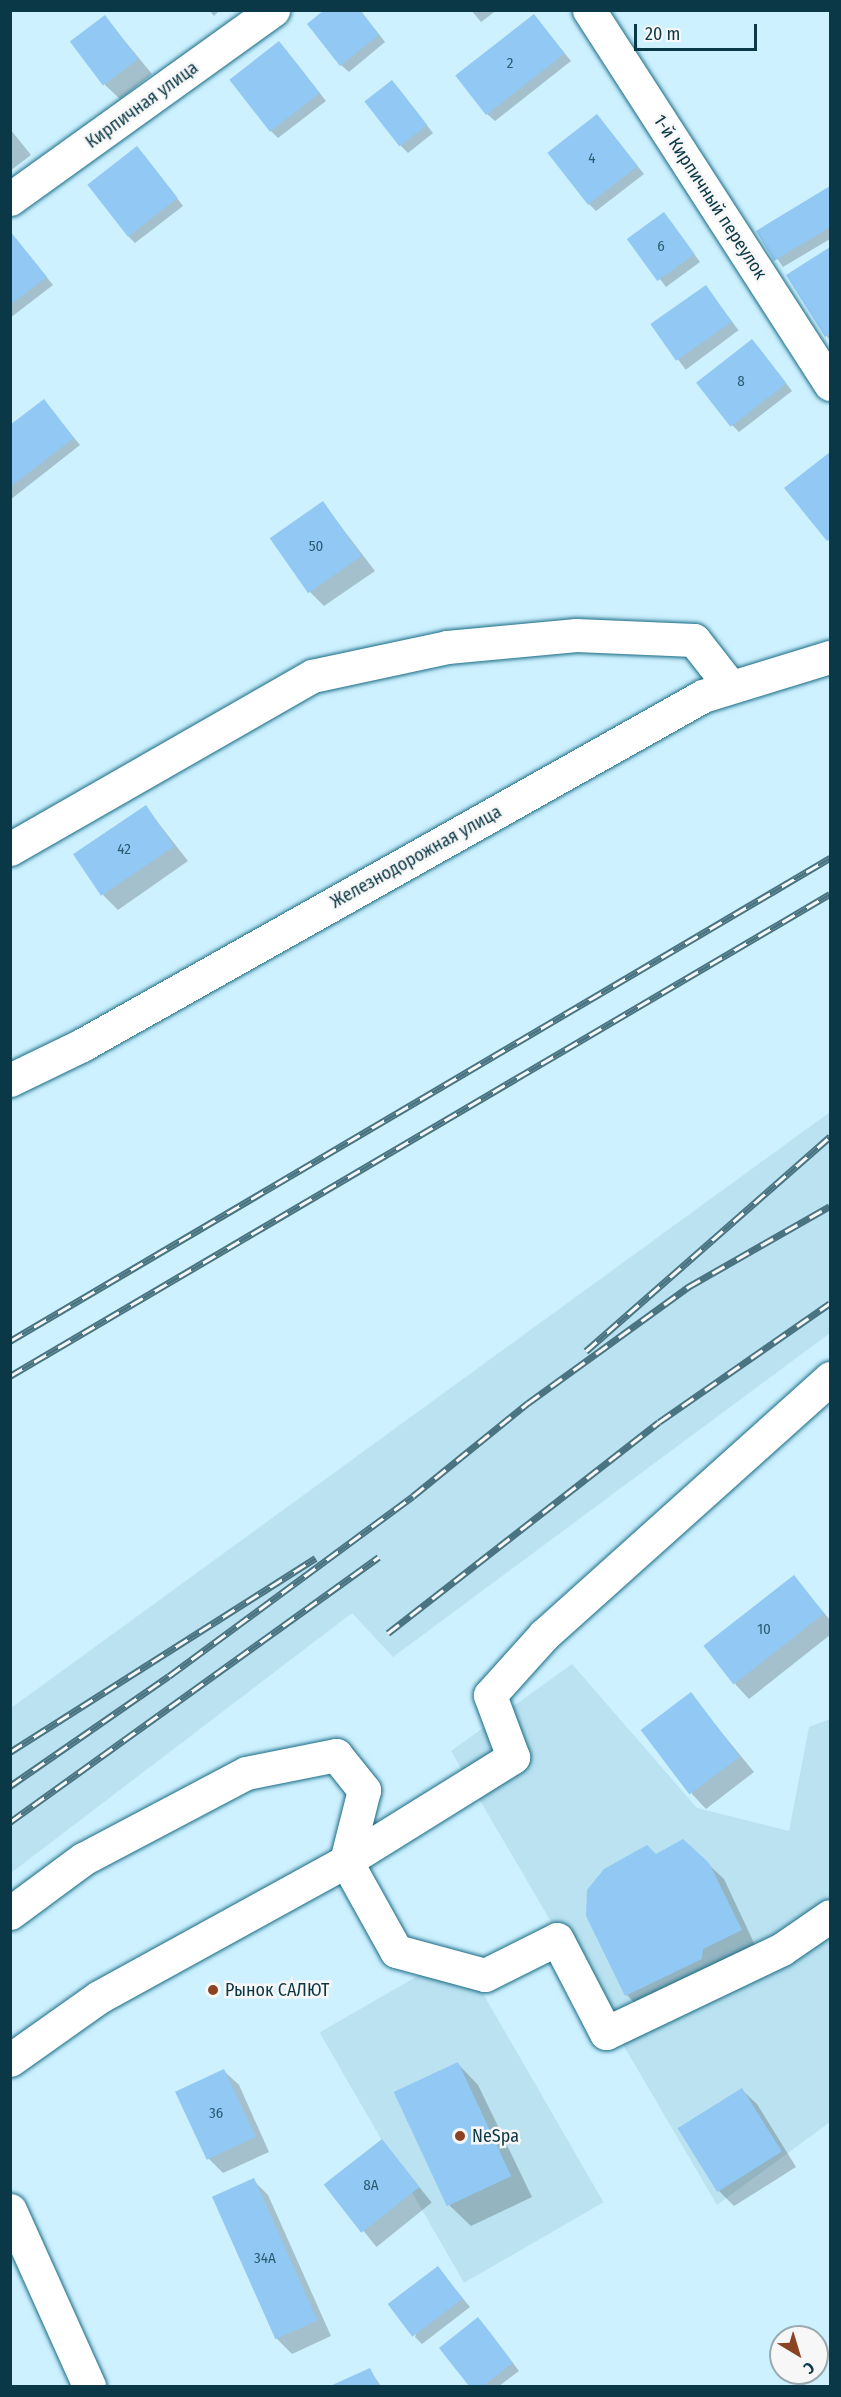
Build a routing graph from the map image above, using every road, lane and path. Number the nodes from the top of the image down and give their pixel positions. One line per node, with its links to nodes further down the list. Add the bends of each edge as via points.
1 (273, 10): 3 (street, Кирпичная улица)
2 (589, 10): 4 (street, 1-й Кирпичный переулок)
3 (10, 199)
4 (831, 384)
5 (831, 657): 6 (street, Железнодорожная улица)
6 (730, 686): 7 (street, via 694,640 576,635 447,647 312,676); 8 (street, Железнодорожная улица, via 703,696 82,1045)
7 (10, 849)
8 (10, 1080)
9 (831, 1378): 10 (street, via 544,1635 490,1695 513,1757)
10 (346, 1861): 11 (street, via 364,1790 336,1755 246,1773 83,1859); 12 (street, via 396,1951 485,1975 556,1939 606,2033 782,1949); 13 (street, via 99,1997)
11 (10, 1913)
12 (831, 1916)
13 (10, 2060)
14 (10, 2210): 15 (street)
15 (89, 2386)

